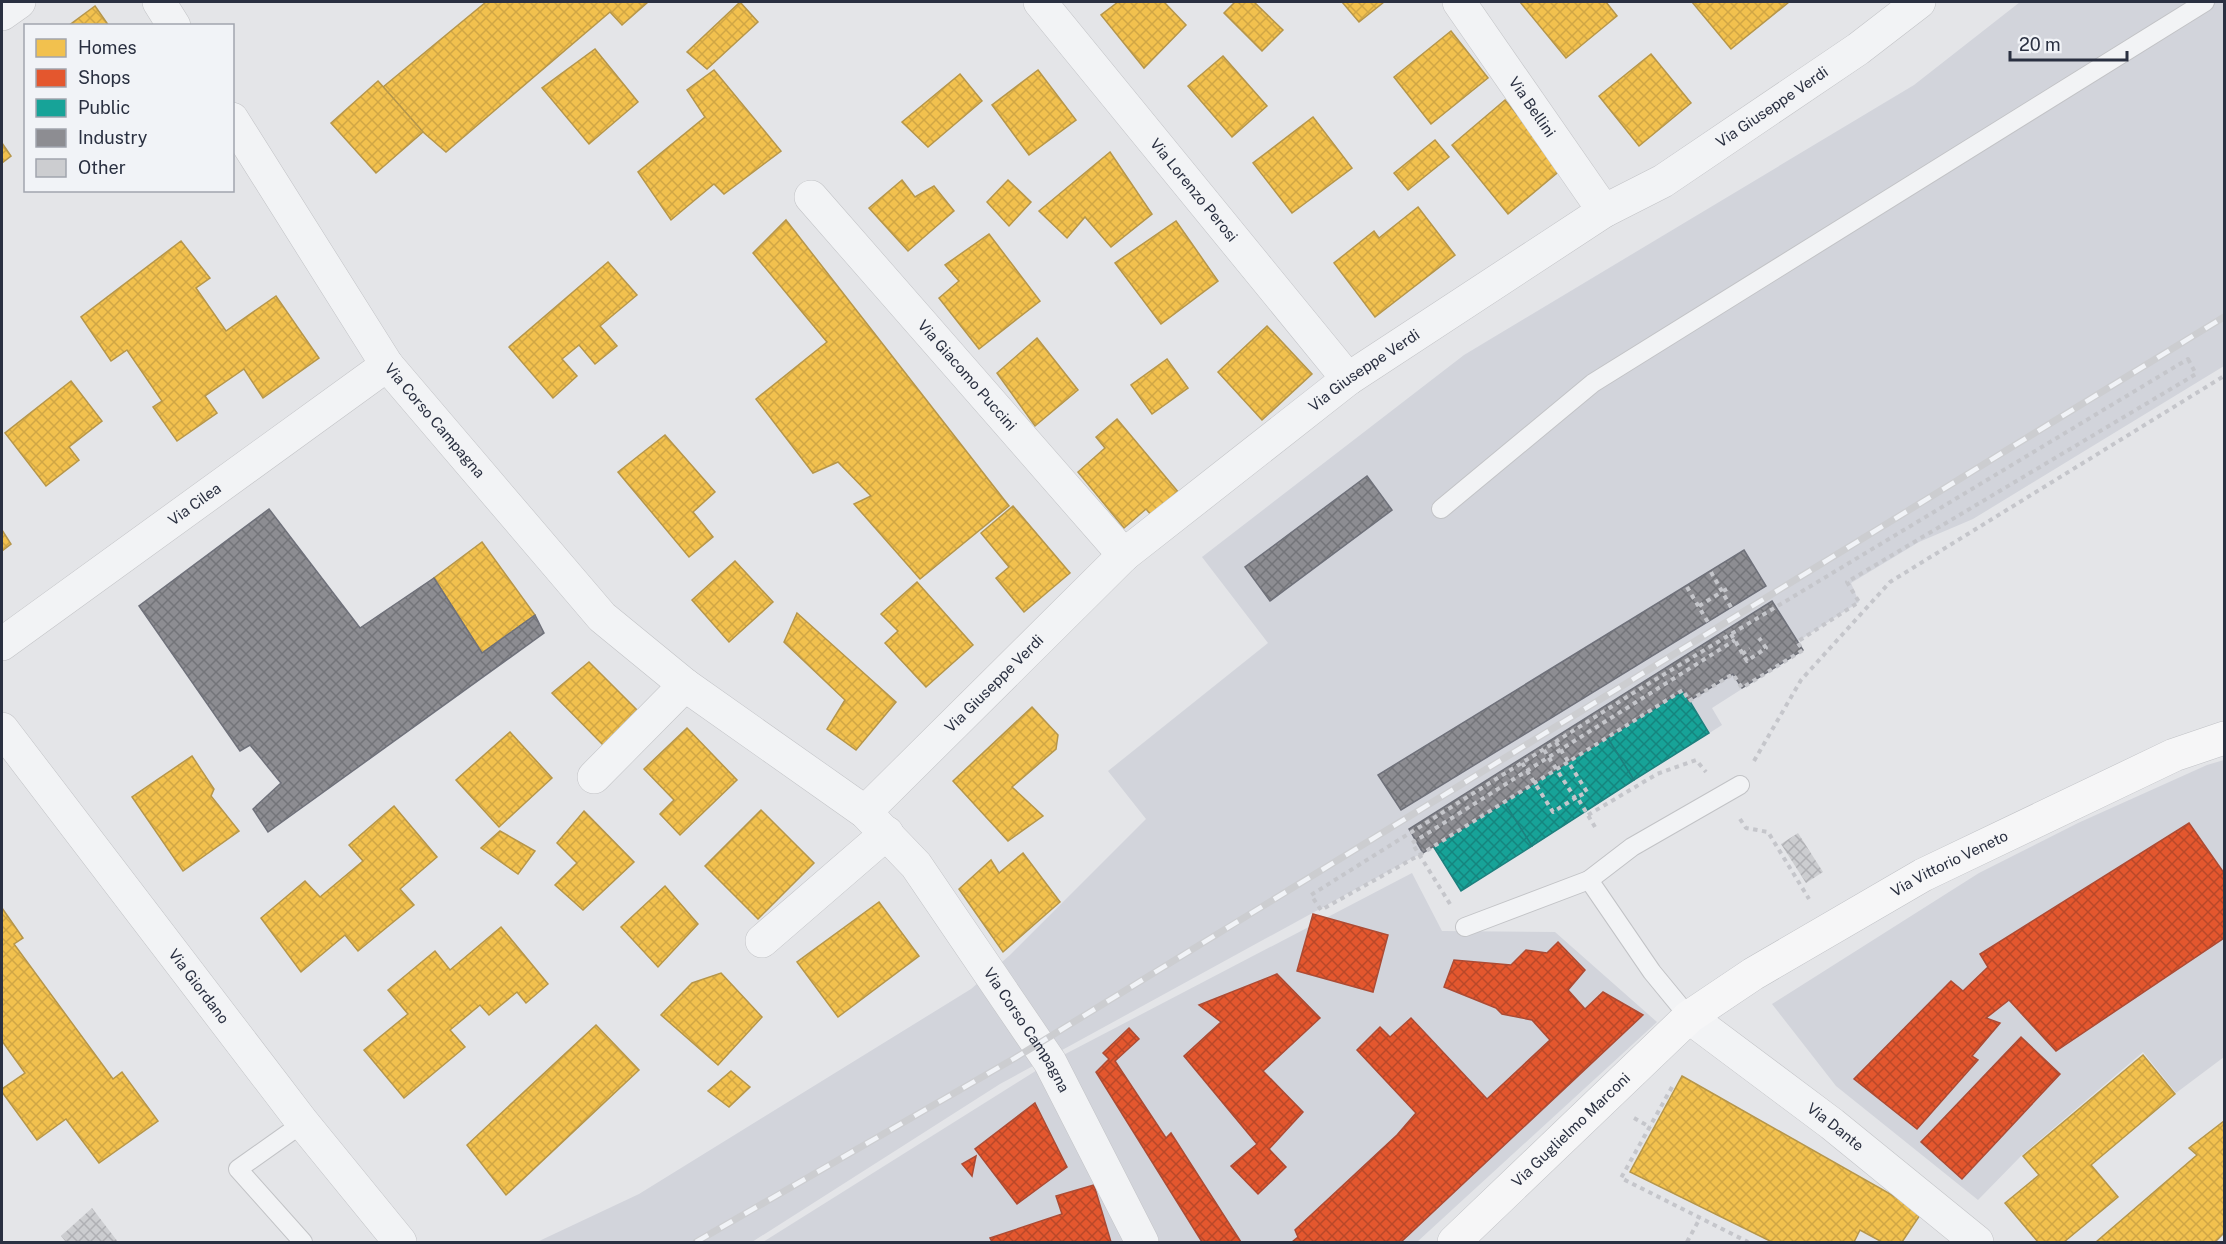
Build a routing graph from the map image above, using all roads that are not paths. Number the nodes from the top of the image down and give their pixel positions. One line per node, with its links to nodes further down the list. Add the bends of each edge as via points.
1 (19, 2): 7 (street)
2 (159, 2): 8 (street)
3 (1040, 2): 13 (street, Via Lorenzo Perosi)
4 (1459, 2): 11 (street, Via Bellini)
5 (1919, 2): 11 (street, Via Giuseppe Verdi, via 1858,49 1663,181)
6 (2205, 2): 14 (lane, via 1593,383)
7 (2, 14)
8 (173, 24)
9 (234, 122): 12 (street, Via Corso Campagna)
10 (811, 197): 15 (street, Via Giacomo Puccini)
11 (1604, 212): 13 (street, Via Giuseppe Verdi)
12 (387, 364): 16 (street, Via Cilea); 17 (street, Via Corso Campagna, via 602,617)
13 (1348, 379): 15 (street, Via Giuseppe Verdi)
14 (1441, 509)
15 (1124, 555): 22 (street, Via Giuseppe Verdi)
16 (2, 644)
17 (685, 685): 20 (street); 22 (street, Via Corso Campagna)
18 (2, 729): 27 (street, Via Giordano)
19 (2224, 738): 26 (main road, Via Vittorio Veneto, via 2174,755 1923,875 1753,974)
20 (594, 777)
21 (1732, 790): 23 (lane, via 1632,847)
22 (876, 822): 25 (street); 30 (street, Via Corso Campagna, via 915,865 1050,1062)
23 (1589, 880): 24 (lane); 26 (lane, via 1652,972)
24 (1465, 927)
25 (762, 941)
26 (1689, 1017): 31 (main road, Via Guglielmo Marconi); 32 (street, Via Dante, via 1832,1124)
27 (303, 1123): 28 (lane, via 238,1169); 29 (street, Via Giordano)
28 (303, 1242)
29 (400, 1242)
30 (1142, 1242)
31 (1454, 1242)
32 (1977, 1242)

